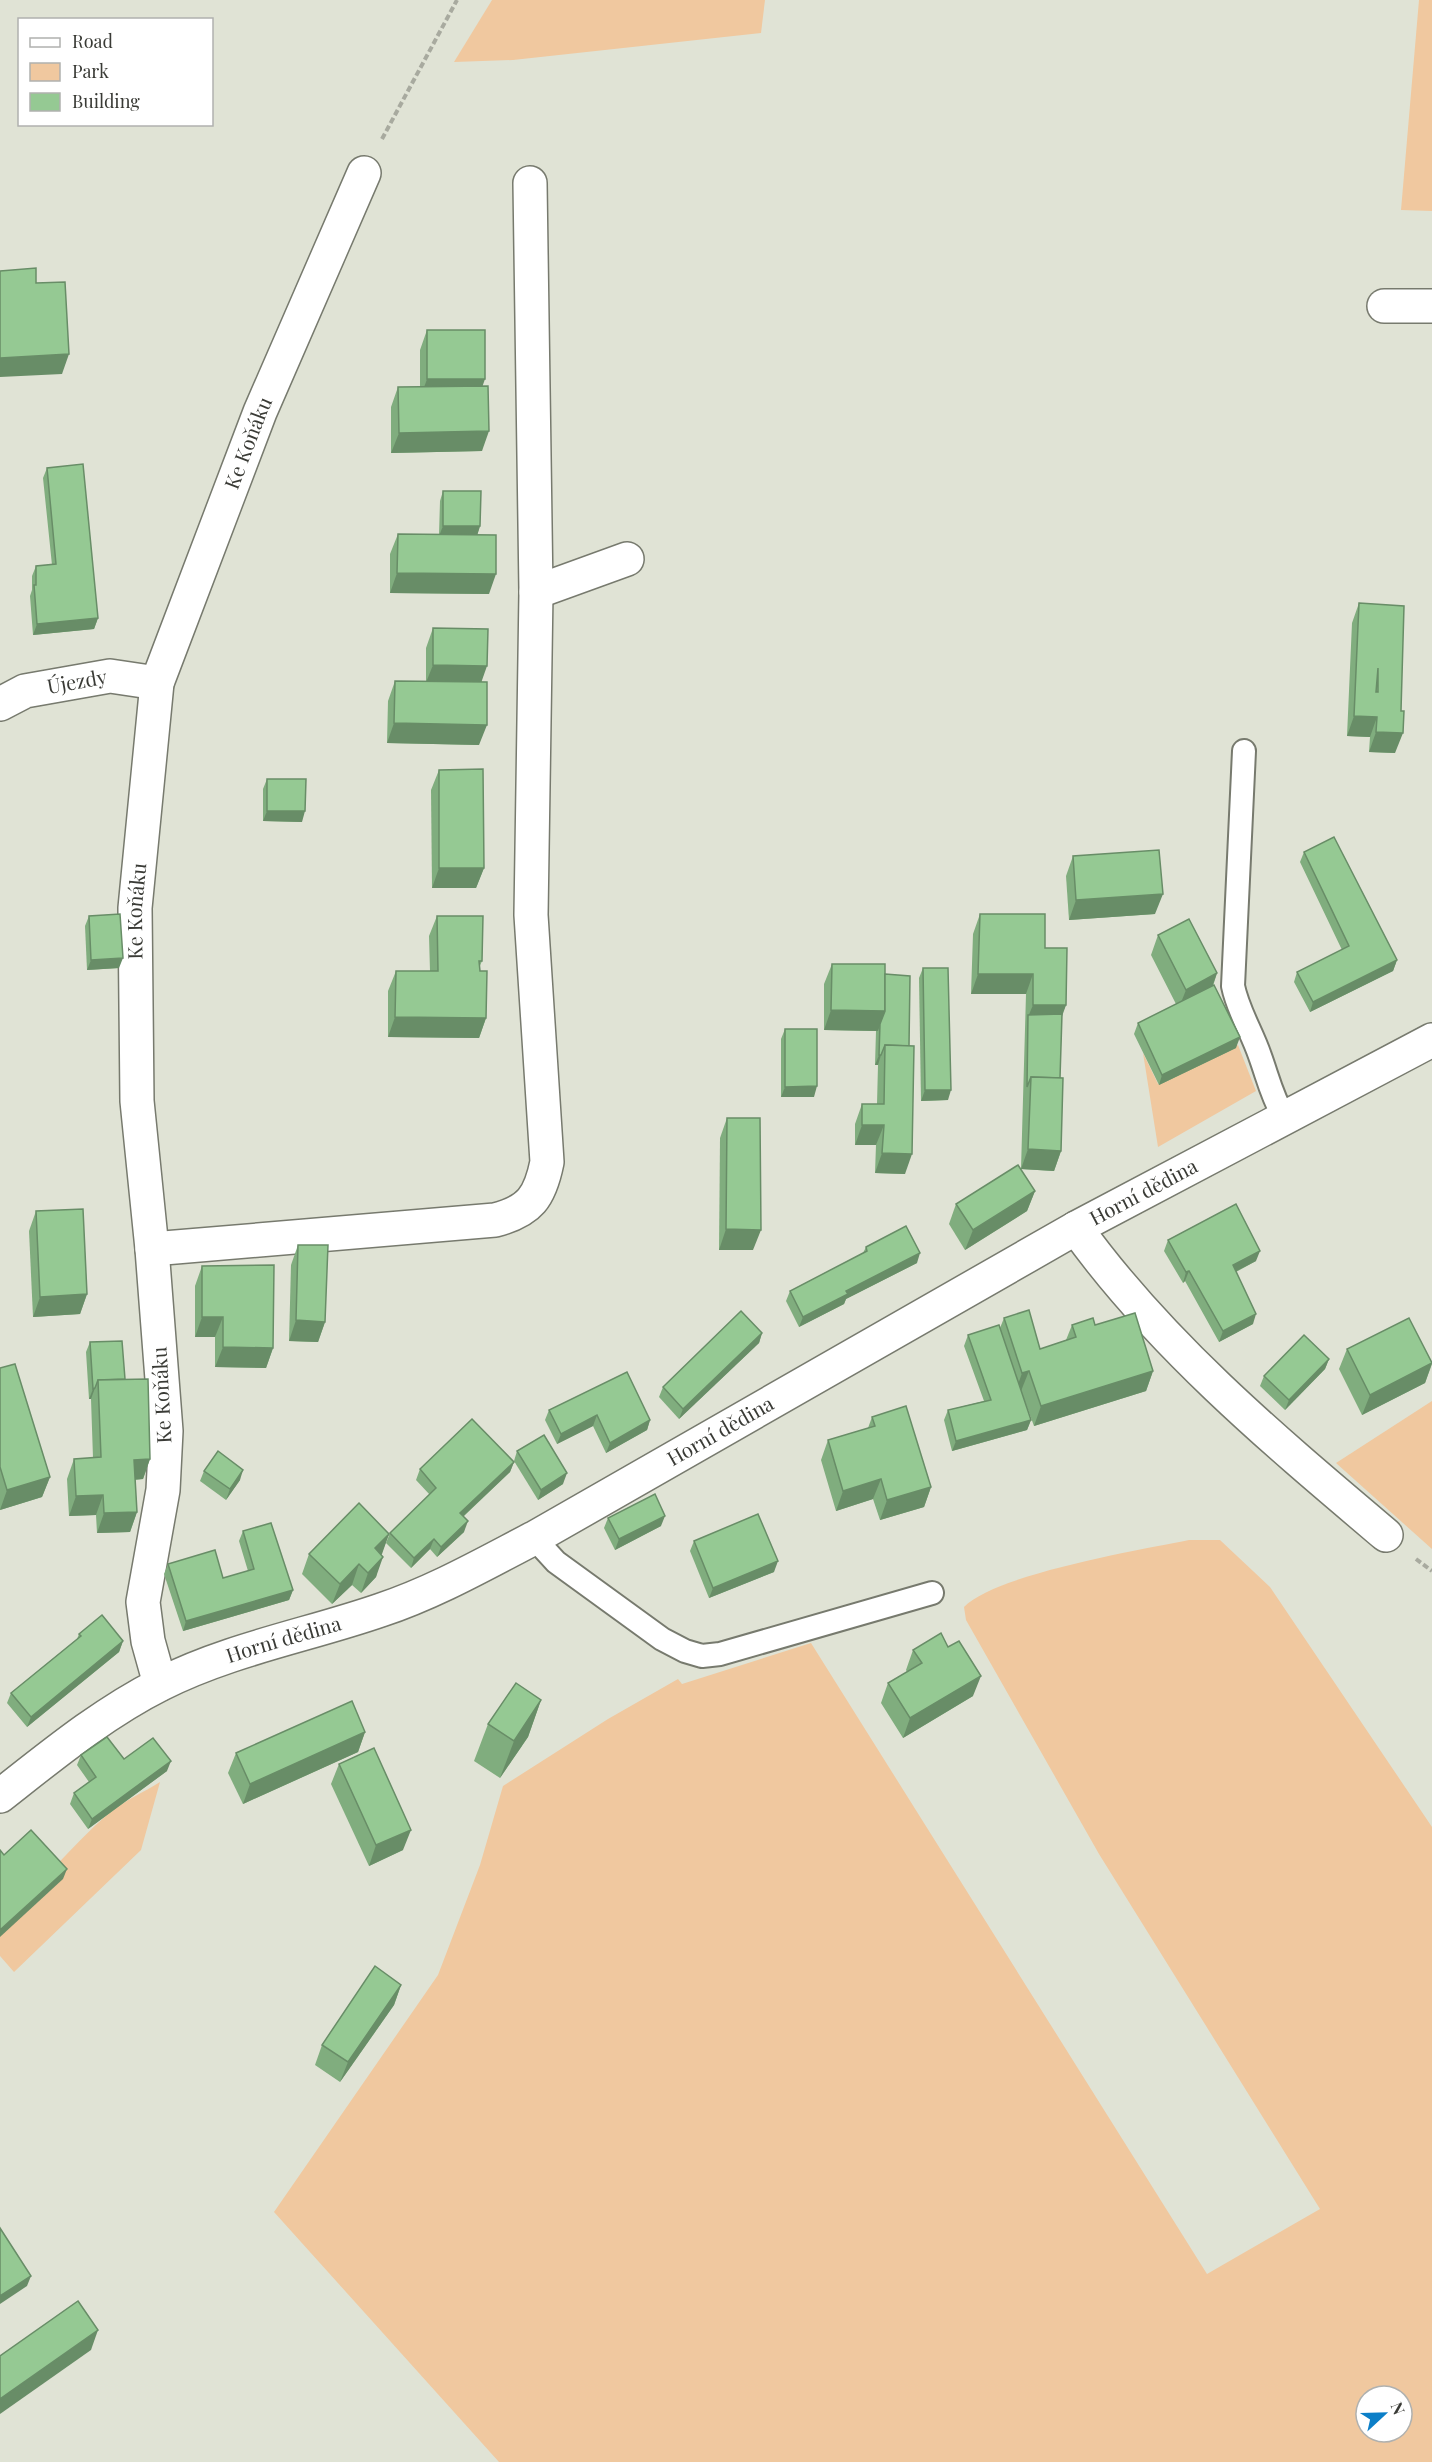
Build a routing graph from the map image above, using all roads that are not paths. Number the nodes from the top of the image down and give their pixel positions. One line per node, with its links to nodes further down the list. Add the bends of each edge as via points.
1 (364, 174): 7 (street, Ke Koňáku, via 260,412)
2 (530, 183): 6 (street)
3 (1384, 306): 4 (street)
4 (1432, 306)
5 (627, 559): 6 (street)
6 (536, 592): 13 (street, via 531,915 547,1162 543,1186 536,1198 511,1216 495,1220)
7 (157, 683): 8 (street, Újezdy, via 110,676 25,691); 13 (street, Ke Koňáku, via 135,908 136,1101)
8 (0, 704)
9 (1244, 751): 11 (lane, via 1233,986 1269,1088)
10 (1432, 1040): 11 (street, Horní dědina)
11 (1284, 1118): 12 (street, Horní dědina)
12 (1076, 1228): 14 (street, via 1138,1306 1185,1353 1294,1457); 15 (street, Horní dědina)
13 (152, 1249): 17 (street, Ke Koňáku, via 166,1431 163,1490 143,1602 148,1641)
14 (1386, 1535)
15 (534, 1538): 16 (lane, via 556,1562 662,1639 702,1656); 17 (street, Horní dědina, via 464,1575 382,1610 227,1658)
16 (932, 1593)
17 (160, 1684): 18 (street, Horní dědina, via 71,1742)
18 (0, 1796)

